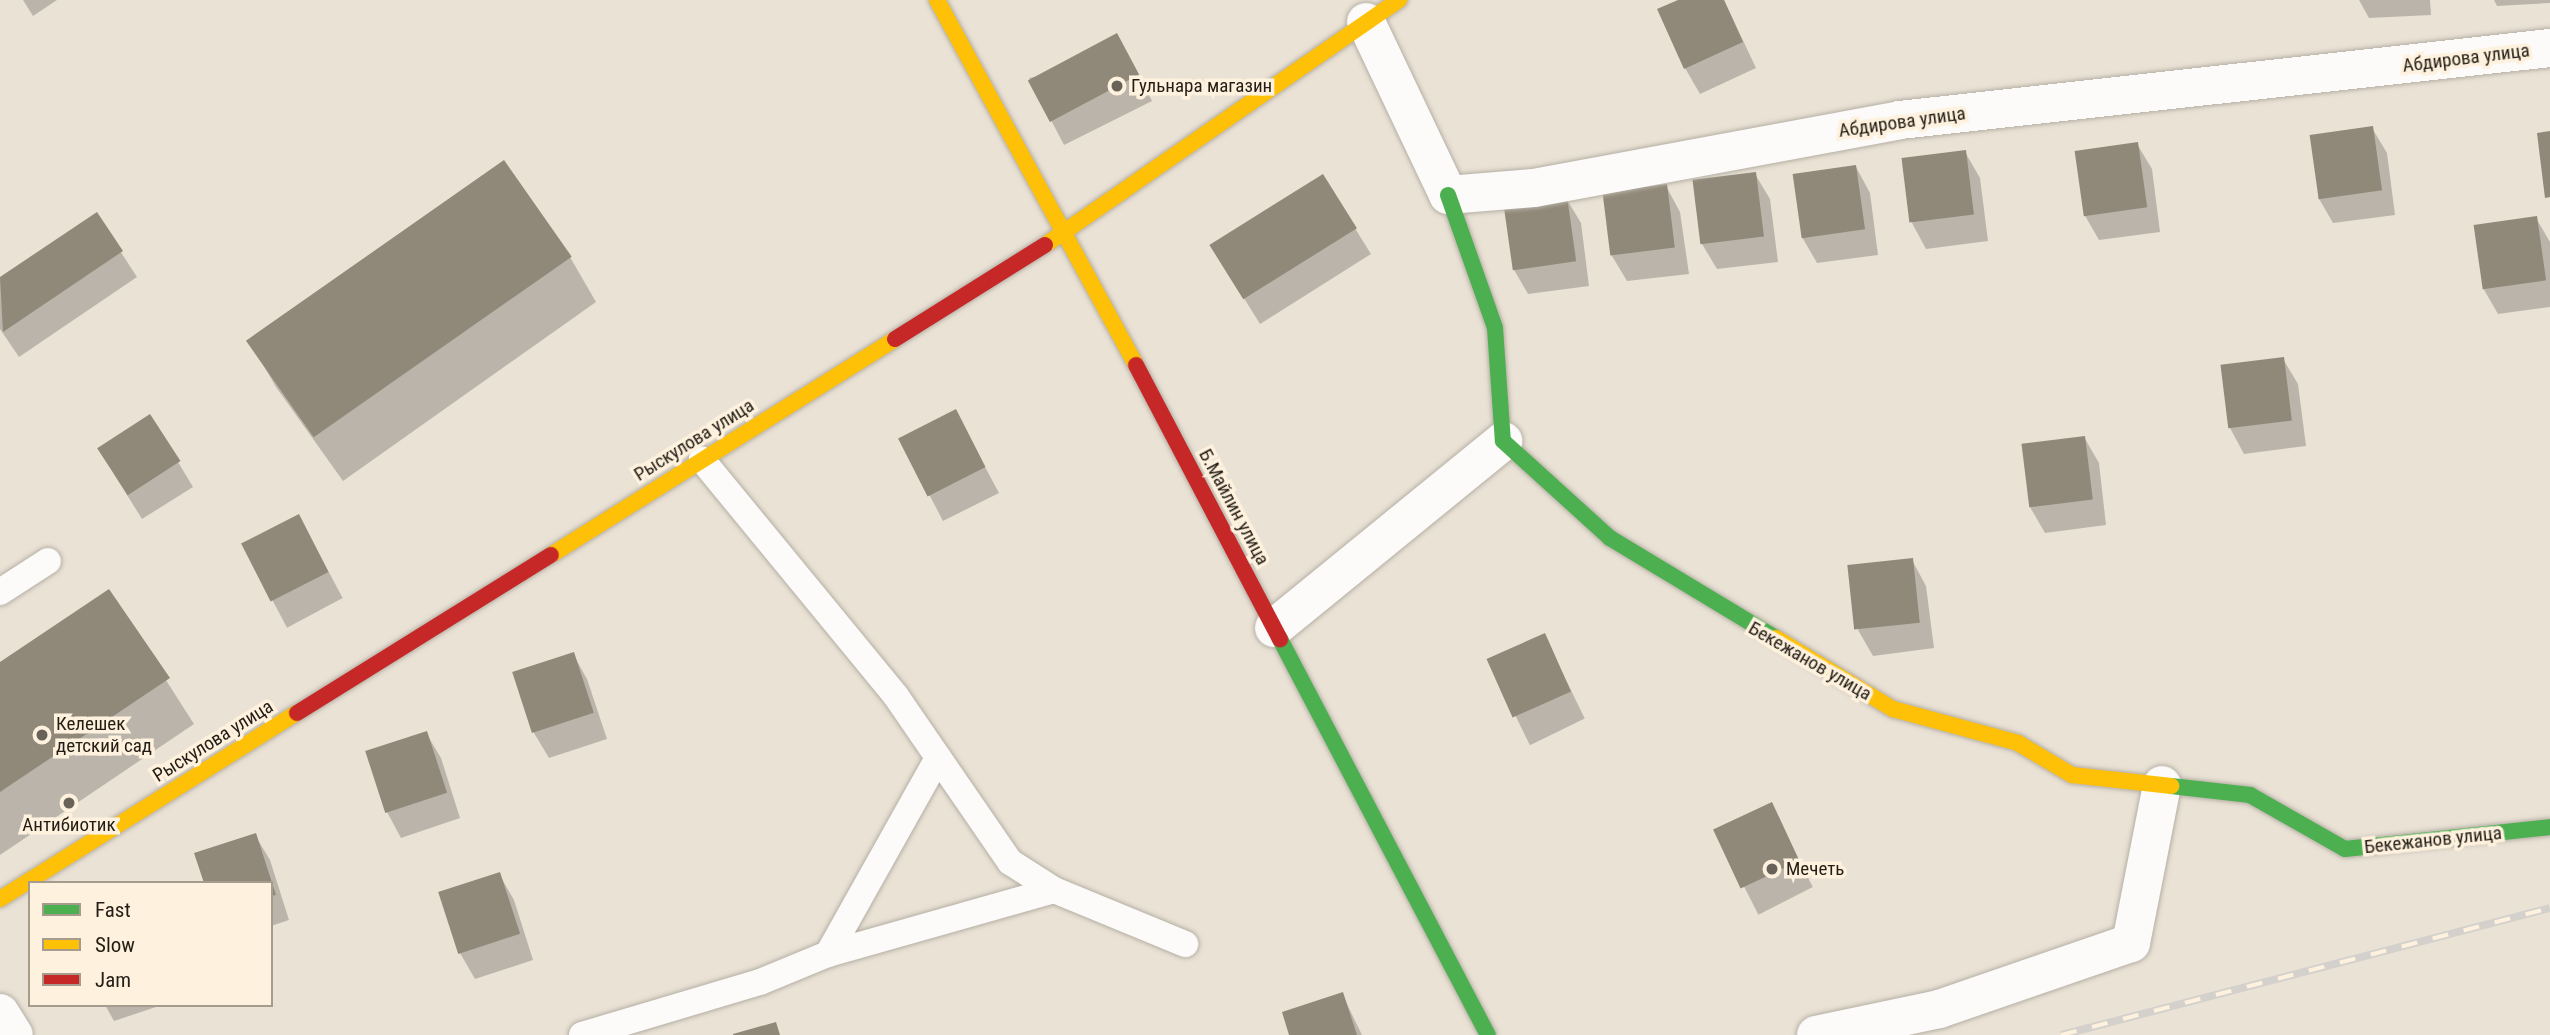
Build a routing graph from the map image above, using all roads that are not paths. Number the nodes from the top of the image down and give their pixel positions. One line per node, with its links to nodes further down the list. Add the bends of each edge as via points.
1 (937, 0): 6 (street, Б.Майлин улица)
2 (1399, 0): 3 (street, Рыскулова улица)
3 (1366, 22): 5 (street); 6 (street, Рыскулова улица)
4 (2550, 48): 5 (street, Абдирова улица, via 1900,120 1534,188)
5 (1448, 195): 7 (street, via 1495,328)
6 (1066, 232): 8 (street, Рыскулова улица); 11 (street, Б.Майлин улица)
7 (1503, 441): 11 (street); 13 (street, Бекежанов улица, via 1610,538 1893,709 2018,743 2072,775)
8 (702, 460): 12 (lane, via 896,696); 16 (street, Рыскулова улица)
9 (48, 561): 10 (lane)
10 (0, 592)
11 (1274, 628): 24 (street, Б.Майлин улица)
12 (938, 758): 17 (lane, via 1010,862); 20 (lane)
13 (2162, 785): 14 (street, Бекежанов улица, via 2250,794 2345,849); 25 (street, via 2131,943 1939,1009)
14 (2550, 827)
15 (28, 881): 18 (street, Рыскулова улица)
16 (29, 881)
17 (1054, 890): 19 (lane); 20 (lane)
18 (0, 899)
19 (1185, 944)
20 (828, 954): 23 (lane, via 760,982)
21 (0, 1013): 22 (street)
22 (13, 1035)
23 (582, 1035)
24 (1488, 1035)
25 (1816, 1035)

